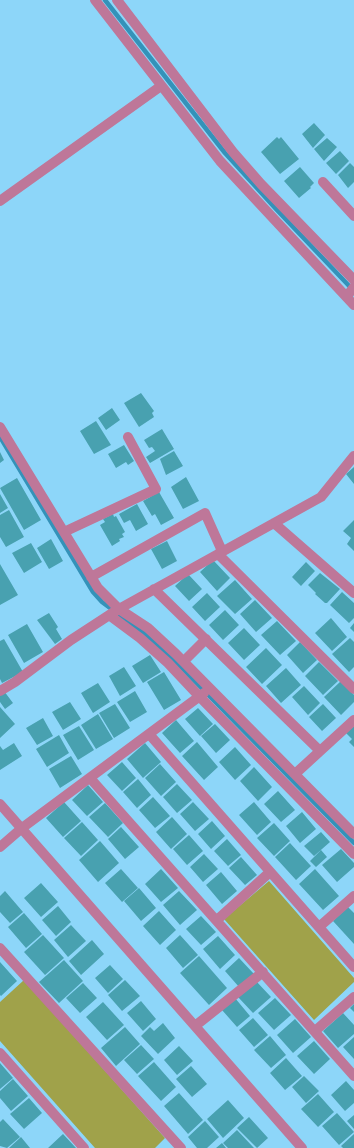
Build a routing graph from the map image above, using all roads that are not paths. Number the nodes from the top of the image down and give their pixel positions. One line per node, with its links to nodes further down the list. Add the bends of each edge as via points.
1 (95, 0): 3 (street)
2 (117, 0): 4 (street)
3 (161, 86): 4 (street); 6 (street)
4 (227, 156): 8 (street, via 261,184); 9 (street)
5 (323, 182): 7 (street)
6 (0, 201)
7 (354, 216)
8 (354, 280)
9 (350, 292): 10 (street)
10 (354, 305)
11 (0, 427): 15 (street)
12 (128, 437): 15 (street, via 156,489)
13 (354, 456): 14 (street, via 321,497)
14 (274, 523): 16 (street); 19 (street)
15 (64, 532): 17 (street)
16 (220, 552): 17 (street, via 205,512); 18 (street); 23 (street)
17 (91, 577): 20 (street)
18 (154, 589): 20 (street); 21 (street)
19 (354, 593)
20 (114, 612): 22 (street, via 148,628); 24 (street); 25 (street, via 140,638)
21 (206, 639): 22 (street); 28 (street)
22 (184, 661): 25 (street)
23 (354, 689)
24 (0, 691)
25 (205, 692): 27 (street); 29 (street); 35 (street)
26 (354, 720): 28 (street)
27 (148, 734): 30 (street); 36 (street)
28 (320, 751): 29 (street)
29 (295, 774): 33 (street)
30 (90, 778): 32 (street); 38 (street)
31 (0, 804): 32 (street)
32 (22, 828): 34 (street); 44 (street)
33 (354, 834)
34 (0, 847)
35 (354, 854)
36 (270, 872): 38 (street); 39 (street)
37 (354, 896): 39 (street)
38 (216, 920): 42 (street)
39 (319, 927): 41 (street)
40 (0, 950): 48 (street)
41 (354, 967)
42 (263, 972): 44 (street); 45 (street)
43 (354, 997): 45 (street)
44 (195, 1026): 50 (street)
45 (314, 1031): 47 (street)
46 (0, 1053): 49 (street)
47 (354, 1076)
48 (178, 1147)
49 (84, 1148)
50 (302, 1148)

